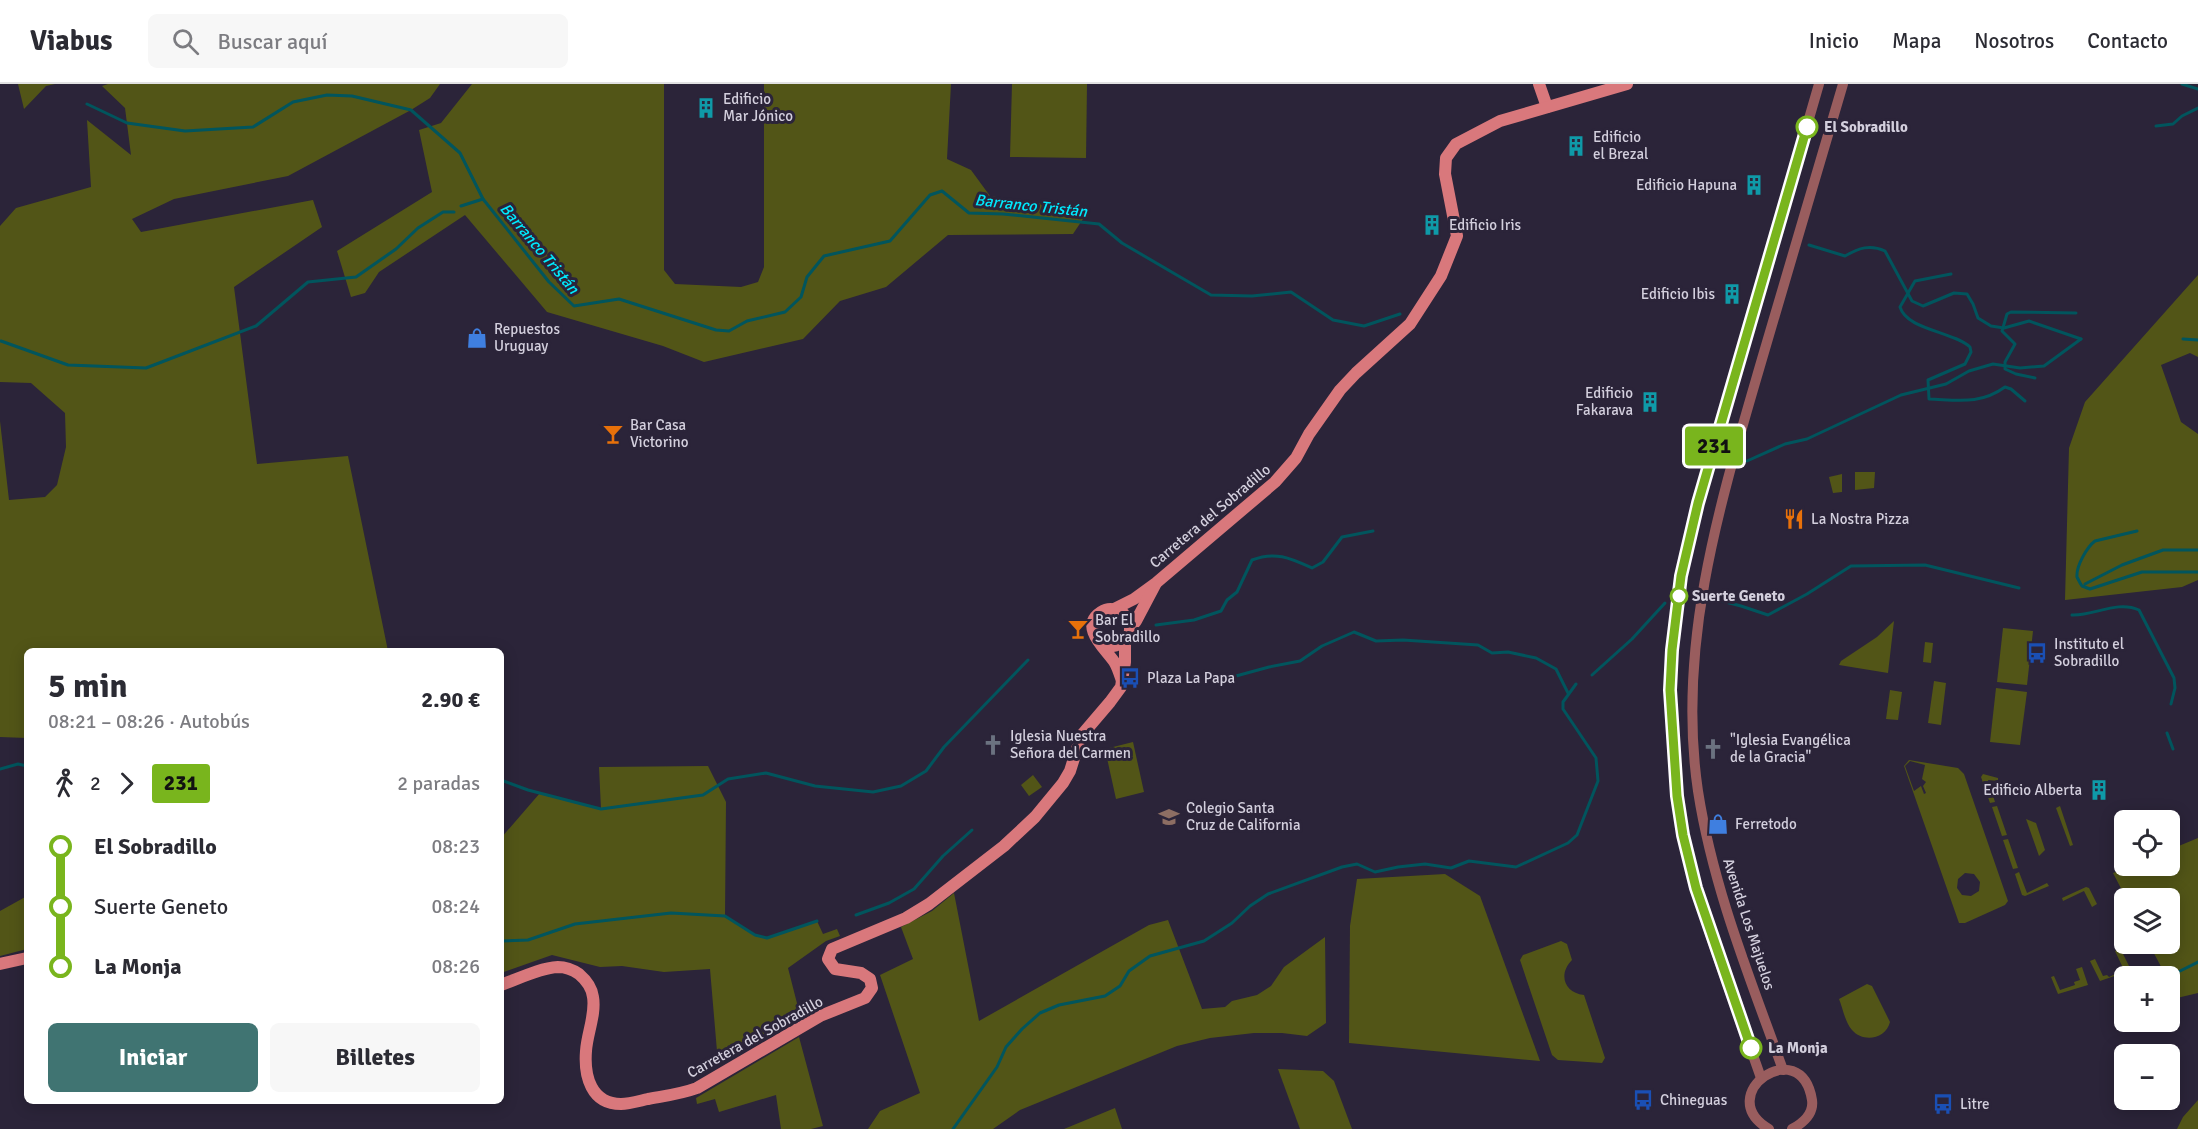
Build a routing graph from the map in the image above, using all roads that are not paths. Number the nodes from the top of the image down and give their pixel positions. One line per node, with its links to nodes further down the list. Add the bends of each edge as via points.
1 (1539, 84): 5 (main road)
2 (1627, 84): 5 (main road, Carretera del Sobradillo)
3 (1819, 84): 6 (street)
4 (1843, 84): 7 (street, Avenida Los Majuelos)
5 (1547, 107): 8 (main road, Carretera del Sobradillo, via 1500,121 1456,144 1445,166 1445,181 1457,236 1424,306 1340,390 1286,471)
6 (1716, 438): 7 (street); 18 (street, via 1681,575 1672,650 1670,690 1676,789 1696,888)
7 (1738, 443): 17 (street, Avenida Los Majuelos, via 1709,551 1691,699 1696,766 1717,884)
8 (1156, 582): 9 (main road, Carretera del Sobradillo); 10 (main road, Carretera del Sobradillo)
9 (1114, 609): 10 (main road, via 1124,615); 12 (main road, via 1101,612 1093,623 1095,638)
10 (1130, 628): 11 (main road)
11 (1125, 641): 12 (main road, via 1115,646); 13 (main road, Carretera del Sobradillo)
12 (1102, 645): 13 (main road, via 1116,664)
13 (1122, 681): 16 (main road, Carretera del Sobradillo, via 1117,694 1081,736 1063,783 1004,846 906,918 832,949 828,959 835,969 861,973 870,979 872,988 865,998 820,1016 697,1089 621,1104 599,1097 592,1089 586,1066 594,1002 586,982 574,971 557,967)
14 (24, 959): 15 (main road)
15 (0, 964)
16 (504, 984)
17 (1783, 1070): 18 (street); 19 (street, via 1803,1078 1810,1089 1813,1105)
18 (1761, 1077): 20 (street, via 1750,1098 1752,1112)
19 (1800, 1127)
20 (1769, 1129)

